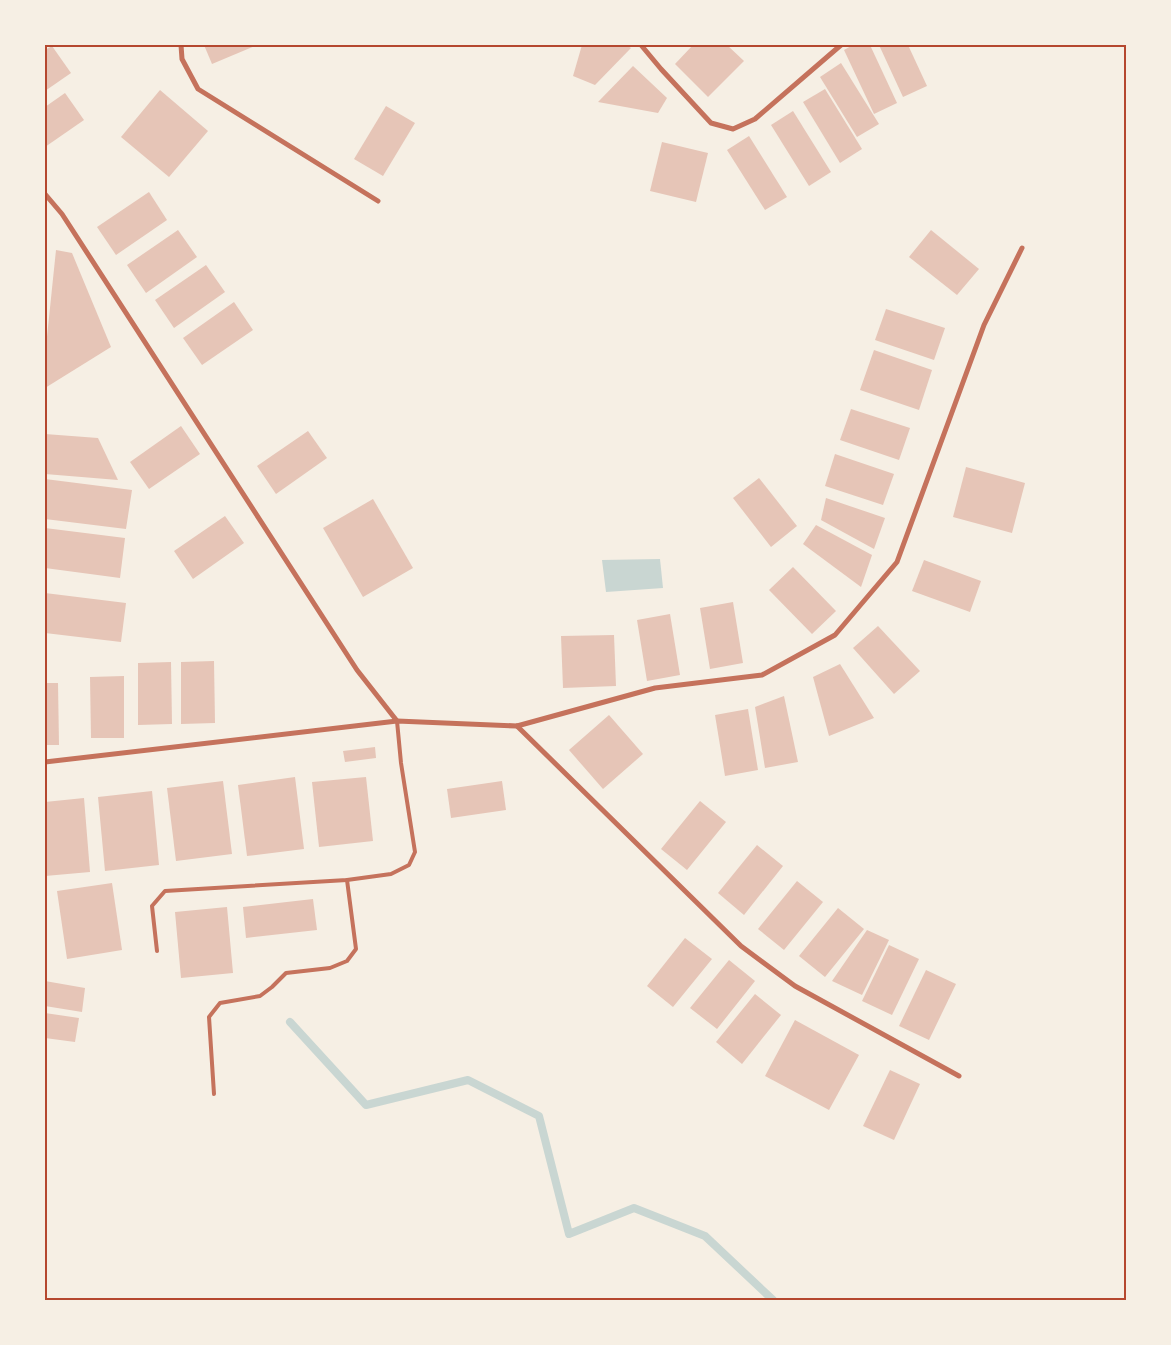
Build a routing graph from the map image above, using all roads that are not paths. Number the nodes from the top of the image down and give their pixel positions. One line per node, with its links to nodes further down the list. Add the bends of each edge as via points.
1 (181, 45): 5 (street, via 182,59 198,89)
2 (641, 45): 3 (street, via 711,123 733,129 755,119)
3 (841, 45)
4 (45, 194): 7 (street, via 62,214 357,670)
5 (378, 201)
6 (1022, 248): 8 (street, via 984,325 897,562 835,635 762,675 655,688)
7 (397, 721): 8 (street); 9 (street); 10 (lane, via 415,852 409,865 391,874)
8 (517, 726): 12 (street, via 741,946 795,986)
9 (45, 762)
10 (347, 880): 11 (lane, via 165,892 152,906); 13 (lane, via 356,949 347,961 330,968 286,973 260,996 220,1003 209,1017)
11 (157, 951)
12 (959, 1076)
13 (214, 1094)

